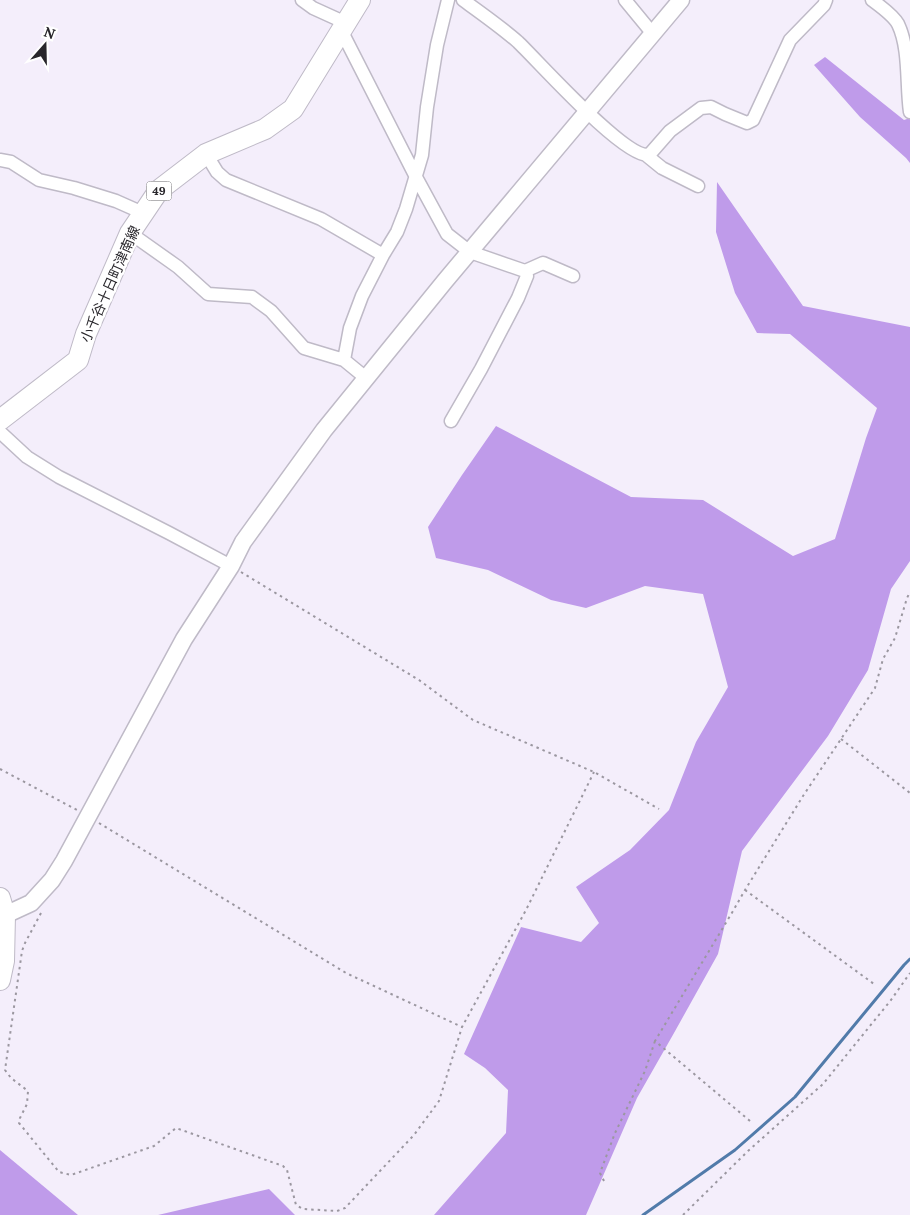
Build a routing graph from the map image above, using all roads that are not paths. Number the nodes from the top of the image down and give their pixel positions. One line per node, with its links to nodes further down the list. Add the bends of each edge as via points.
1 (302, 0): 9 (street)
2 (360, 0): 9 (main road, 小千谷十日町津南線 / 49)
3 (448, 0): 16 (street, via 437,45)
4 (463, 0): 11 (street, via 517,41)
5 (625, 0): 10 (street)
6 (681, 0): 10 (street)
7 (826, 0): 14 (street, via 790,40 753,120 747,122 711,107 701,108 670,131)
8 (872, 0): 12 (street, via 897,23 906,46)
9 (344, 27): 13 (main road, 小千谷十日町津南線 / 49, via 293,109 265,129); 16 (street)
10 (653, 34): 11 (street)
11 (588, 112): 14 (street, via 608,132); 20 (street)
12 (910, 112)
13 (206, 154): 18 (main road, 小千谷十日町津南線 / 49, via 159,190); 21 (street, via 226,180 321,218)
14 (646, 155): 17 (street, via 662,168)
15 (0, 160): 18 (street, via 11,162 39,180 116,201)
16 (416, 177): 20 (street, via 447,234); 21 (street, via 397,232)
17 (698, 186)
18 (144, 213): 19 (main road, 小千谷十日町津南線 / 49)
19 (130, 233): 24 (street, via 178,267 208,294 252,297 271,311 304,348); 26 (main road, 小千谷十日町津南線 / 49, via 78,360)
20 (470, 252): 22 (street); 25 (street)
21 (383, 255): 24 (street, via 350,328)
22 (525, 271): 23 (street, via 543,263); 27 (street, via 527,276 506,323)
23 (573, 276)
24 (344, 360): 25 (street)
25 (366, 378): 29 (street, via 312,446 244,542)
26 (0, 420)
27 (451, 421)
28 (0, 432): 29 (street, via 27,457 59,477)
29 (231, 566): 30 (street, via 184,639 52,880 31,903)
30 (2, 906): 31 (main road, via 4,961)
31 (0, 980)

